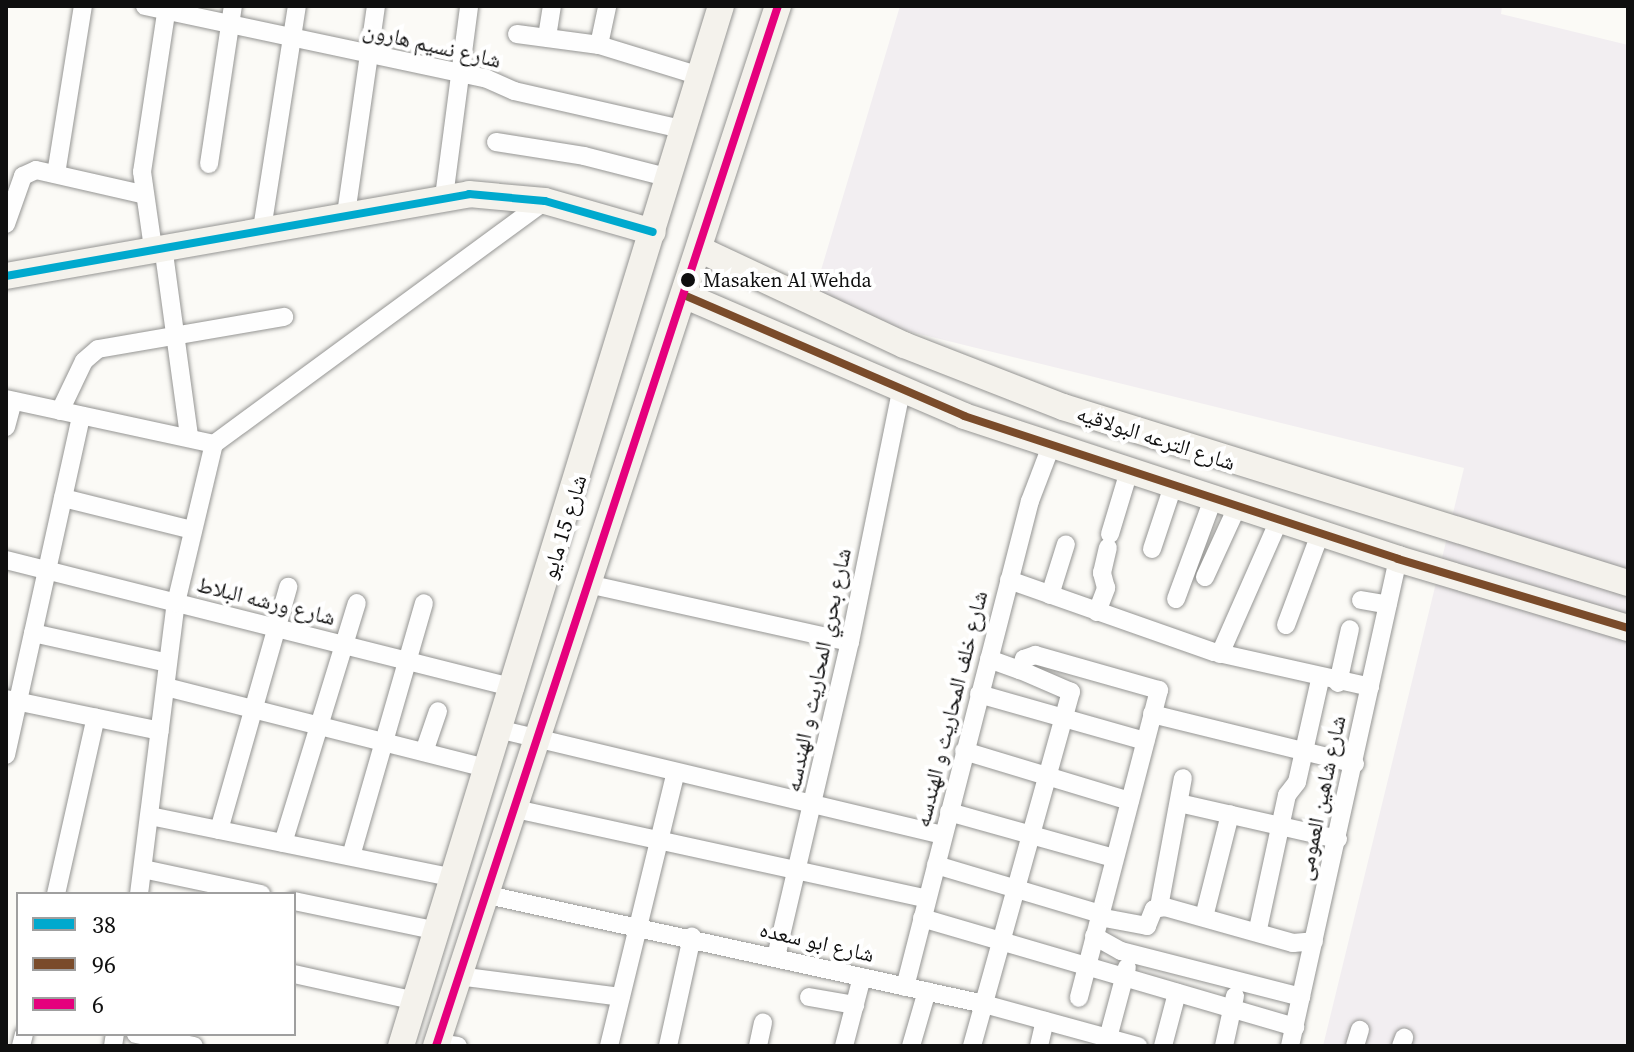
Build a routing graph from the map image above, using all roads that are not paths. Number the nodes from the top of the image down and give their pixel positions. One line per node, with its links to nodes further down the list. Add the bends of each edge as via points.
1 (83, 6): 22 (street)
2 (145, 6): 10 (street, شارع نسيم هارون)
3 (297, 6): 14 (street)
4 (376, 6): 16 (street)
5 (469, 6): 17 (street)
6 (552, 6): 13 (street)
7 (607, 6): 15 (street)
8 (721, 6): 18 (street, شارع 15 مايو)
9 (778, 6): 32 (street, شارع 15 مايو)
10 (167, 8): 11 (street, شارع نسيم هارون); 24 (street)
11 (231, 15): 14 (street, شارع نسيم هارون); 21 (street)
12 (517, 34): 13 (street)
13 (547, 37): 15 (street)
14 (292, 38): 16 (street, شارع نسيم هارون); 29 (street)
15 (599, 45): 18 (street)
16 (369, 55): 17 (street, شارع نسيم هارون); 27 (street)
17 (460, 75): 19 (street, شارع نسيم هارون); 25 (street)
18 (700, 76): 19 (street, شارع 15 مايو)
19 (685, 130): 23 (street, شارع 15 مايو)
20 (496, 142): 23 (street, via 584,156)
21 (209, 164)
22 (56, 174): 24 (street); 28 (street, via 29,171)
23 (670, 178): 30 (street, شارع 15 مايو)
24 (142, 194): 31 (street)
25 (444, 197): 26 (street, via 495,194); 27 (street)
26 (545, 201): 30 (street); 45 (street)
27 (346, 214): 29 (street)
28 (6, 224)
29 (262, 229): 31 (street)
30 (653, 232): 87 (street, شارع 15 مايو)
31 (158, 247): 33 (street); 36 (street)
32 (701, 250): 34 (street, شارع 15 مايو); 37 (street, شارع الترعه البولاقيه)
33 (6, 276)
34 (686, 296): 38 (street, شارع الترعه البولاقيه); 62 (street, شارع 15 مايو)
35 (284, 317): 36 (street)
36 (175, 335): 40 (street, via 92,352); 44 (street)
37 (980, 377): 42 (street); 61 (street, شارع الترعه البولاقيه, via 1210,456)
38 (901, 392): 42 (street, شارع الترعه البولاقيه); 77 (street, شارع بحري المحاريث و الهندسه)
39 (10, 400): 40 (street); 43 (street)
40 (60, 411): 41 (street)
41 (81, 416): 44 (street); 49 (street)
42 (964, 416): 46 (street, شارع الترعه البولاقيه)
43 (6, 427)
44 (189, 437): 45 (street)
45 (214, 444): 52 (street)
46 (1051, 446): 47 (street, شارع الترعه البولاقيه); 60 (street, شارع خلف المحاريث و الهندسه)
47 (1129, 471): 48 (street, شارع الترعه البولاقيه); 71 (street, via 1109,541 1102,572 1106,588)
48 (1173, 486): 50 (street, شارع الترعه البولاقيه); 55 (street)
49 (63, 498): 52 (street); 58 (street)
50 (1225, 503): 51 (street, شارع الترعه البولاقيه); 59 (street); 65 (street)
51 (1279, 520): 53 (street, شارع الترعه البولاقيه); 79 (street)
52 (192, 530): 67 (street)
53 (1320, 534): 56 (street, شارع الترعه البولاقيه); 72 (street)
54 (1066, 544): 64 (street)
55 (1152, 549)
56 (1398, 559): 70 (street, شارع شاهين العمومى); 74 (street, شارع الترعه البولاقيه)
57 (6, 560): 58 (street, شارع ورشه البلاط)
58 (47, 571): 67 (street, شارع ورشه البلاط); 76 (street)
59 (1205, 577)
60 (1009, 580): 64 (street); 80 (street, شارع خلف المحاريث و الهندسه)
61 (1628, 583)
62 (592, 585): 77 (street); 98 (street, شارع 15 مايو)
63 (288, 587): 73 (street)
64 (1050, 595): 71 (street)
65 (1176, 599)
66 (1361, 600): 70 (street)
67 (176, 603): 73 (street, شارع ورشه البلاط); 82 (street)
68 (357, 603): 78 (street)
69 (424, 603): 81 (street)
70 (1388, 605): 86 (street, شارع شاهين العمومى)
71 (1097, 612): 79 (street)
72 (1286, 625)
73 (276, 628): 78 (street, شارع ورشه البلاط); 90 (street)
74 (1628, 628)
75 (1350, 629): 84 (street)
76 (33, 633): 82 (street); 89 (street)
77 (850, 642): 112 (street, شارع بحري المحاريث و الهندسه)
78 (344, 644): 81 (street, شارع ورشه البلاط); 95 (street)
79 (1220, 654): 84 (street)
80 (989, 659): 83 (street); 88 (street, شارع خلف المحاريث و الهندسه)
81 (409, 661): 87 (street, شارع ورشه البلاط); 100 (street)
82 (168, 663): 85 (street)
83 (1020, 670): 92 (street, via 1024,659 1035,655 1159,690); 94 (street, via 1070,689)
84 (1329, 682): 86 (street); 102 (street)
85 (166, 687): 90 (street); 97 (street)
86 (1370, 687): 105 (street, شارع شاهين العمومى)
87 (515, 688): 96 (street, شارع 15 مايو)
88 (979, 694): 94 (street); 101 (street, شارع خلف المحاريث و الهندسه)
89 (12, 700): 93 (street); 104 (street)
90 (253, 709): 95 (street); 118 (street)
91 (438, 711): 103 (street)
92 (1152, 714): 99 (street); 102 (street, via 1190,714)
93 (96, 717): 97 (street); 131 (street)
94 (1062, 720): 99 (street); 108 (street)
95 (319, 725): 100 (street); 123 (street)
96 (502, 730): 98 (street); 106 (street, شارع 15 مايو)
97 (160, 731): 116 (street)
98 (537, 738): 107 (street); 113 (street, شارع 15 مايو)
99 (1145, 741): 110 (street)
100 (385, 742): 103 (street); 124 (street)
101 (964, 751): 108 (street); 114 (street, شارع خلف المحاريث و الهندسه)
102 (1304, 751): 105 (street); 117 (street)
103 (424, 752): 106 (street)
104 (6, 755)
105 (1355, 764): 121 (street, شارع شاهين العمومى)
106 (490, 769): 129 (street, شارع 15 مايو)
107 (676, 772): 112 (street); 122 (street)
108 (1048, 776): 110 (street); 120 (street)
109 (1183, 778): 111 (street)
110 (1130, 801): 125 (street)
111 (1179, 803): 115 (street); 137 (street)
112 (814, 804): 119 (street); 128 (street, شارع بحري المحاريث و الهندسه)
113 (511, 808): 122 (street); 134 (street, شارع 15 مايو)
114 (949, 812): 119 (street, شارع خلف المحاريث و الهندسه); 120 (street)
115 (1230, 814): 117 (street); 139 (street)
116 (150, 816): 118 (street); 127 (street)
117 (1280, 825): 121 (street); 142 (street)
118 (219, 830): 123 (street)
119 (943, 835): 126 (street, شارع خلف المحاريث و الهندسه)
120 (1033, 837): 125 (street); 130 (street)
121 (1338, 839): 146 (street, شارع شاهين العمومى)
122 (660, 840): 128 (street); 141 (street)
123 (283, 843): 124 (street)
124 (351, 856): 129 (street)
125 (1114, 858): 138 (street)
126 (936, 865): 130 (street); 135 (street, شارع خلف المحاريث و الهندسه)
127 (143, 869): 132 (street); 133 (street)
128 (798, 871): 135 (street); 149 (street, شارع بحري المحاريث و الهندسه)
129 (455, 878): 143 (street, شارع 15 مايو)
130 (1017, 889): 138 (street); 147 (street)
131 (56, 892)
132 (139, 892)
133 (252, 892)
134 (483, 894): 141 (street, شارع ابو سعده); 152 (street, شارع 15 مايو)
135 (927, 899): 140 (street, شارع خلف المحاريث و الهندسه)
136 (296, 901): 143 (street)
137 (1159, 907): 138 (street, via 1147,926); 139 (street)
138 (1099, 915): 144 (street)
139 (1204, 917): 142 (street)
140 (922, 918): 147 (street); 156 (street, شارع خلف المحاريث و الهندسه)
141 (638, 925): 145 (street, شارع ابو سعده); 159 (street)
142 (1258, 929): 146 (street, via 1293,943)
143 (438, 931): 163 (street, شارع 15 مايو)
144 (1094, 936): 148 (street); 150 (street)
145 (692, 937): 149 (street, شارع ابو سعده); 176 (street)
146 (1314, 941): 161 (street, شارع شاهين العمومى)
147 (1002, 942): 150 (street); 164 (street)
148 (1131, 953): 154 (street); 155 (street)
149 (776, 957): 153 (street, شارع ابو سعده)
150 (1086, 967): 154 (street); 162 (street)
151 (296, 974): 163 (street)
152 (458, 976): 159 (street); 172 (street, شارع 15 مايو)
153 (862, 977): 156 (street, شارع ابو سعده); 165 (street)
154 (1124, 978): 158 (street); 171 (street)
155 (1238, 981): 161 (street); 166 (street)
156 (905, 987): 157 (street, شارع ابو سعده)
157 (927, 991): 164 (street, شارع ابو سعده); 179 (street)
158 (1177, 993): 166 (street); 183 (street)
159 (621, 997): 175 (street)
160 (809, 997): 165 (street)
161 (1301, 997): 169 (street, شارع شاهين العمومى)
162 (1079, 998)
163 (416, 1001): 174 (street, شارع 15 مايو)
164 (984, 1004): 167 (street, شارع ابو سعده); 180 (street)
165 (855, 1005): 178 (street)
166 (1232, 1008): 169 (street); 184 (street)
167 (1045, 1021): 171 (street, شارع ابو سعده); 181 (street)
168 (763, 1023): 177 (street)
169 (1295, 1027): 185 (street, شارع شاهين العمومى)
170 (146, 1036): 173 (street)
171 (1103, 1040): 182 (street, شارع ابو سعده)
172 (444, 1045)
173 (194, 1046)
174 (401, 1046)
175 (609, 1046)
176 (668, 1046)
177 (758, 1046)
178 (844, 1046)
179 (911, 1046)
180 (972, 1046)
181 (1039, 1046)
182 (1138, 1046)
183 (1163, 1046)
184 (1224, 1046)
185 (1290, 1046)

